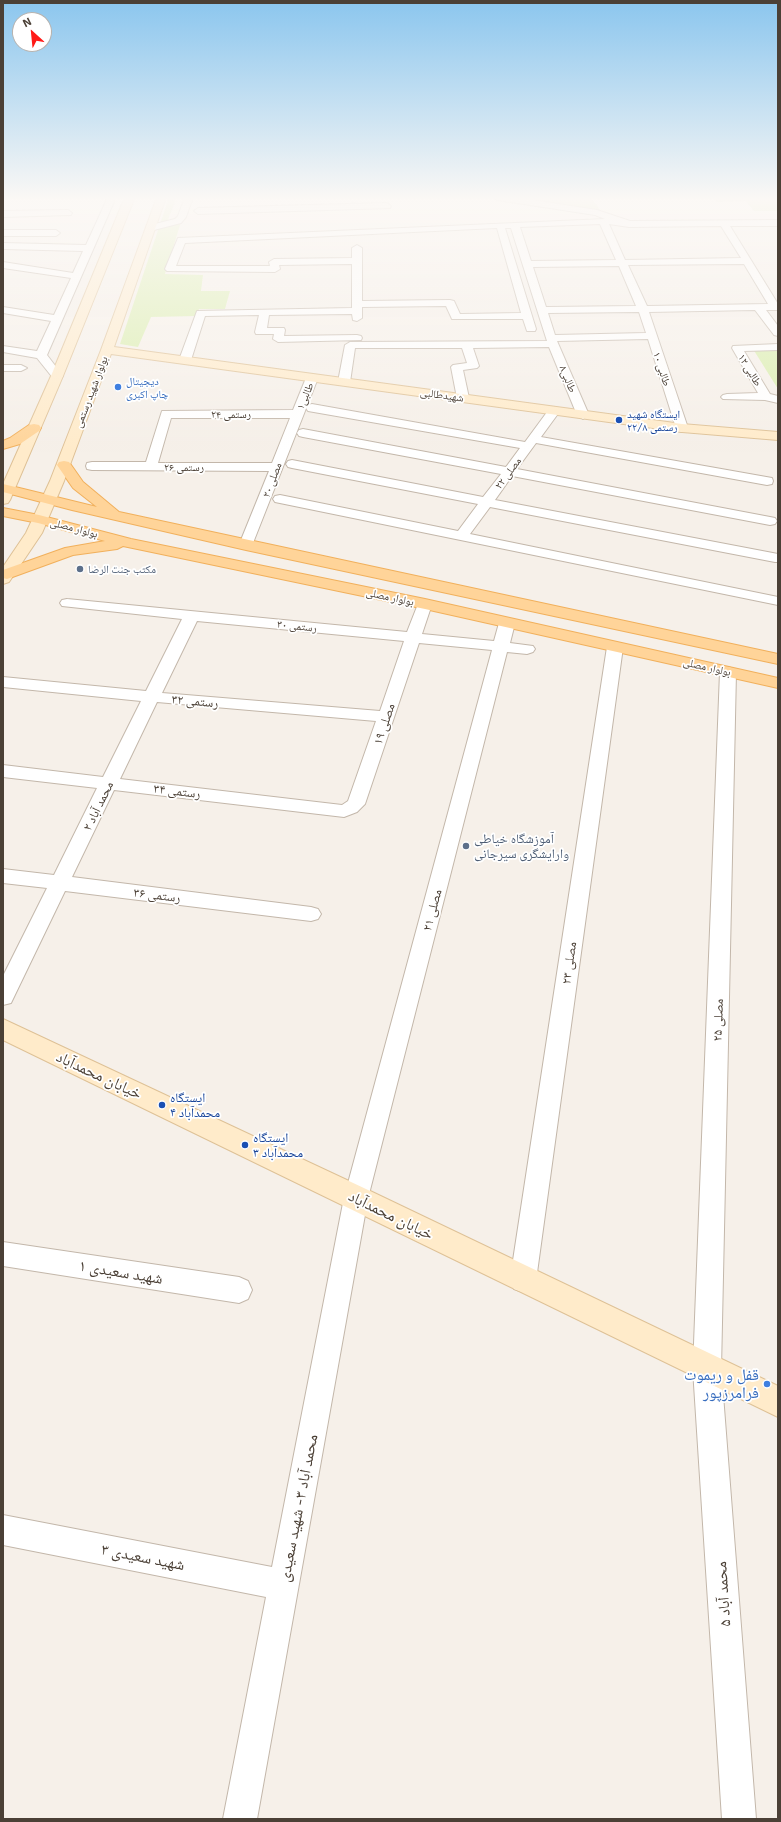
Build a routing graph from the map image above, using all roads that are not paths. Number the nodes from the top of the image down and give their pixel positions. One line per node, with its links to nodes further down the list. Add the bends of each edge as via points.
1 (73, 282): 17 (street)
2 (95, 282): 31 (main road)
3 (131, 282): 26 (main road, بولوار شهید رستمی)
4 (357, 282): 11 (street)
5 (517, 282): 16 (street)
6 (533, 282): 14 (street, طالبی۸)
7 (630, 282): 12 (street, طالبی ۱۰)
8 (759, 282): 10 (street)
9 (758, 307): 10 (street); 12 (street); 18 (street)
10 (776, 307)
11 (357, 308): 15 (street); 16 (street, via 450,303 456,317); 21 (street)
12 (643, 309): 14 (street); 19 (street, طالبی ۱۰)
13 (3, 310): 17 (street)
14 (542, 310): 20 (street, طالبی۸)
15 (264, 312): 21 (street, via 260,332 280,330 278,338); 28 (street, via 201,313)
16 (527, 316): 22 (street)
17 (57, 319): 27 (street)
18 (778, 334)
19 (652, 336): 20 (street); 43 (street, طالبی ۱۰)
20 (552, 341): 22 (street); 41 (street, طالبی۸)
21 (353, 342): 23 (street); 33 (street)
22 (535, 344): 23 (street)
23 (468, 345): 36 (street, via 473,366 457,367)
24 (778, 347): 34 (street, طالبی ۱۲, via 737,348)
25 (3, 350): 27 (street)
26 (107, 350): 28 (main road, شهیدطالبی); 49 (main road, بولوار شهید رستمی)
27 (41, 355): 31 (street)
28 (185, 360): 32 (main road, شهیدطالبی)
29 (3, 368): 30 (street)
30 (21, 368)
31 (57, 376): 42 (main road)
32 (312, 378): 33 (main road, شهیدطالبی); 40 (street, طالبی۱)
33 (344, 382): 36 (main road, شهیدطالبی)
34 (766, 396): 35 (street); 37 (street, طالبی ۱۲)
35 (727, 397)
36 (462, 398): 39 (main road, شهیدطالبی)
37 (778, 400)
38 (312, 408): 46 (street)
39 (554, 411): 41 (main road, شهیدطالبی); 46 (street, مصلی ۲۲)
40 (297, 414): 51 (street, رستمی ۲۴, via 166,414); 52 (street, مصلی ۲۰)
41 (584, 415): 43 (main road, شهیدطالبی)
42 (34, 428): 47 (main road, via 15,441); 55 (main road)
43 (682, 428): 45 (main road, شهیدطالبی)
44 (303, 433): 53 (street)
45 (778, 436)
46 (530, 443): 53 (street, مصلی ۲۲); 54 (street)
47 (3, 445)
48 (292, 464): 58 (street)
49 (64, 465): 56 (main road, بولوار شهید رستمی); 60 (main road, via 78,485)
50 (92, 466): 51 (street, رستمی ۲۶)
51 (151, 466): 52 (street, رستمی ۲۶)
52 (277, 467): 65 (street, مصلی ۲۰)
53 (509, 471): 58 (street, مصلی ۲۲); 62 (street)
54 (768, 481)
55 (5, 492): 56 (main road, بولوار مصلی)
56 (50, 499): 60 (main road, بولوار مصلی); 61 (main road, بولوار شهید رستمی)
57 (280, 499): 63 (street)
58 (487, 501): 63 (street, مصلی ۲۲); 66 (street)
59 (3, 512): 61 (main road, بولوار مصلی)
60 (118, 516): 65 (main road, بولوار مصلی)
61 (39, 519): 64 (main road, بولوار مصلی); 67 (main road, بولوار شهید رستمی, via 34,533 11,554)
62 (770, 521)
63 (462, 536): 68 (street)
64 (128, 543): 67 (main road, via 70,551); 70 (main road, بولوار مصلی)
65 (246, 545): 77 (main road, بولوار مصلی)
66 (775, 558)
67 (5, 576)
68 (778, 601)
69 (67, 603): 71 (street, رستمی ۳۰)
70 (425, 604): 72 (main road, بولوار مصلی); 73 (street, مصلی ۱۹)
71 (192, 615): 73 (street, رستمی ۳۰); 81 (street, محمد آباد ۲)
72 (507, 623): 74 (street, مصلی ۲۱); 75 (main road, بولوار مصلی)
73 (413, 637): 74 (street, رستمی ۳۰); 82 (street, مصلی ۱۹)
74 (501, 646): 76 (street, رستمی ۳۰); 91 (street, مصلی ۲۱)
75 (615, 647): 78 (main road, بولوار مصلی); 93 (street, مصلی ۲۳)
76 (527, 648)
77 (774, 656)
78 (728, 672): 80 (main road, بولوار مصلی); 95 (street, مصلی ۲۵)
79 (3, 682): 81 (street, رستمی ۳۲)
80 (778, 683)
81 (152, 697): 82 (street, رستمی ۳۲); 84 (street, محمد آباد ۲)
82 (386, 717): 85 (street, مصلی ۱۹, via 356,804)
83 (3, 771): 84 (street, رستمی ۳۴)
84 (109, 783): 85 (street, رستمی ۳۴, via 344,810); 87 (street, محمد آباد ۲)
85 (351, 808)
86 (3, 876): 87 (street, رستمی ۳۶)
87 (60, 883): 88 (street, رستمی ۳۶); 89 (street, محمد آباد ۲)
88 (310, 914)
89 (3, 997)
90 (3, 1029): 91 (main road, خیابان محمدآباد)
91 (356, 1198): 93 (main road, خیابان محمدآباد); 98 (street, محمد آباد ۳- شهید سعیدی)
92 (3, 1254): 94 (street, شهید سعیدی ۱)
93 (523, 1280): 95 (main road, خیابان محمدآباد)
94 (239, 1290)
95 (707, 1369): 96 (main road, خیابان محمدآباد); 100 (street, محمد آباد ۵)
96 (778, 1402)
97 (3, 1530): 98 (street, شهید سعیدی ۳)
98 (284, 1585): 99 (street, محمد آباد ۳- شهید سعیدی)
99 (240, 1819)
100 (739, 1819)

